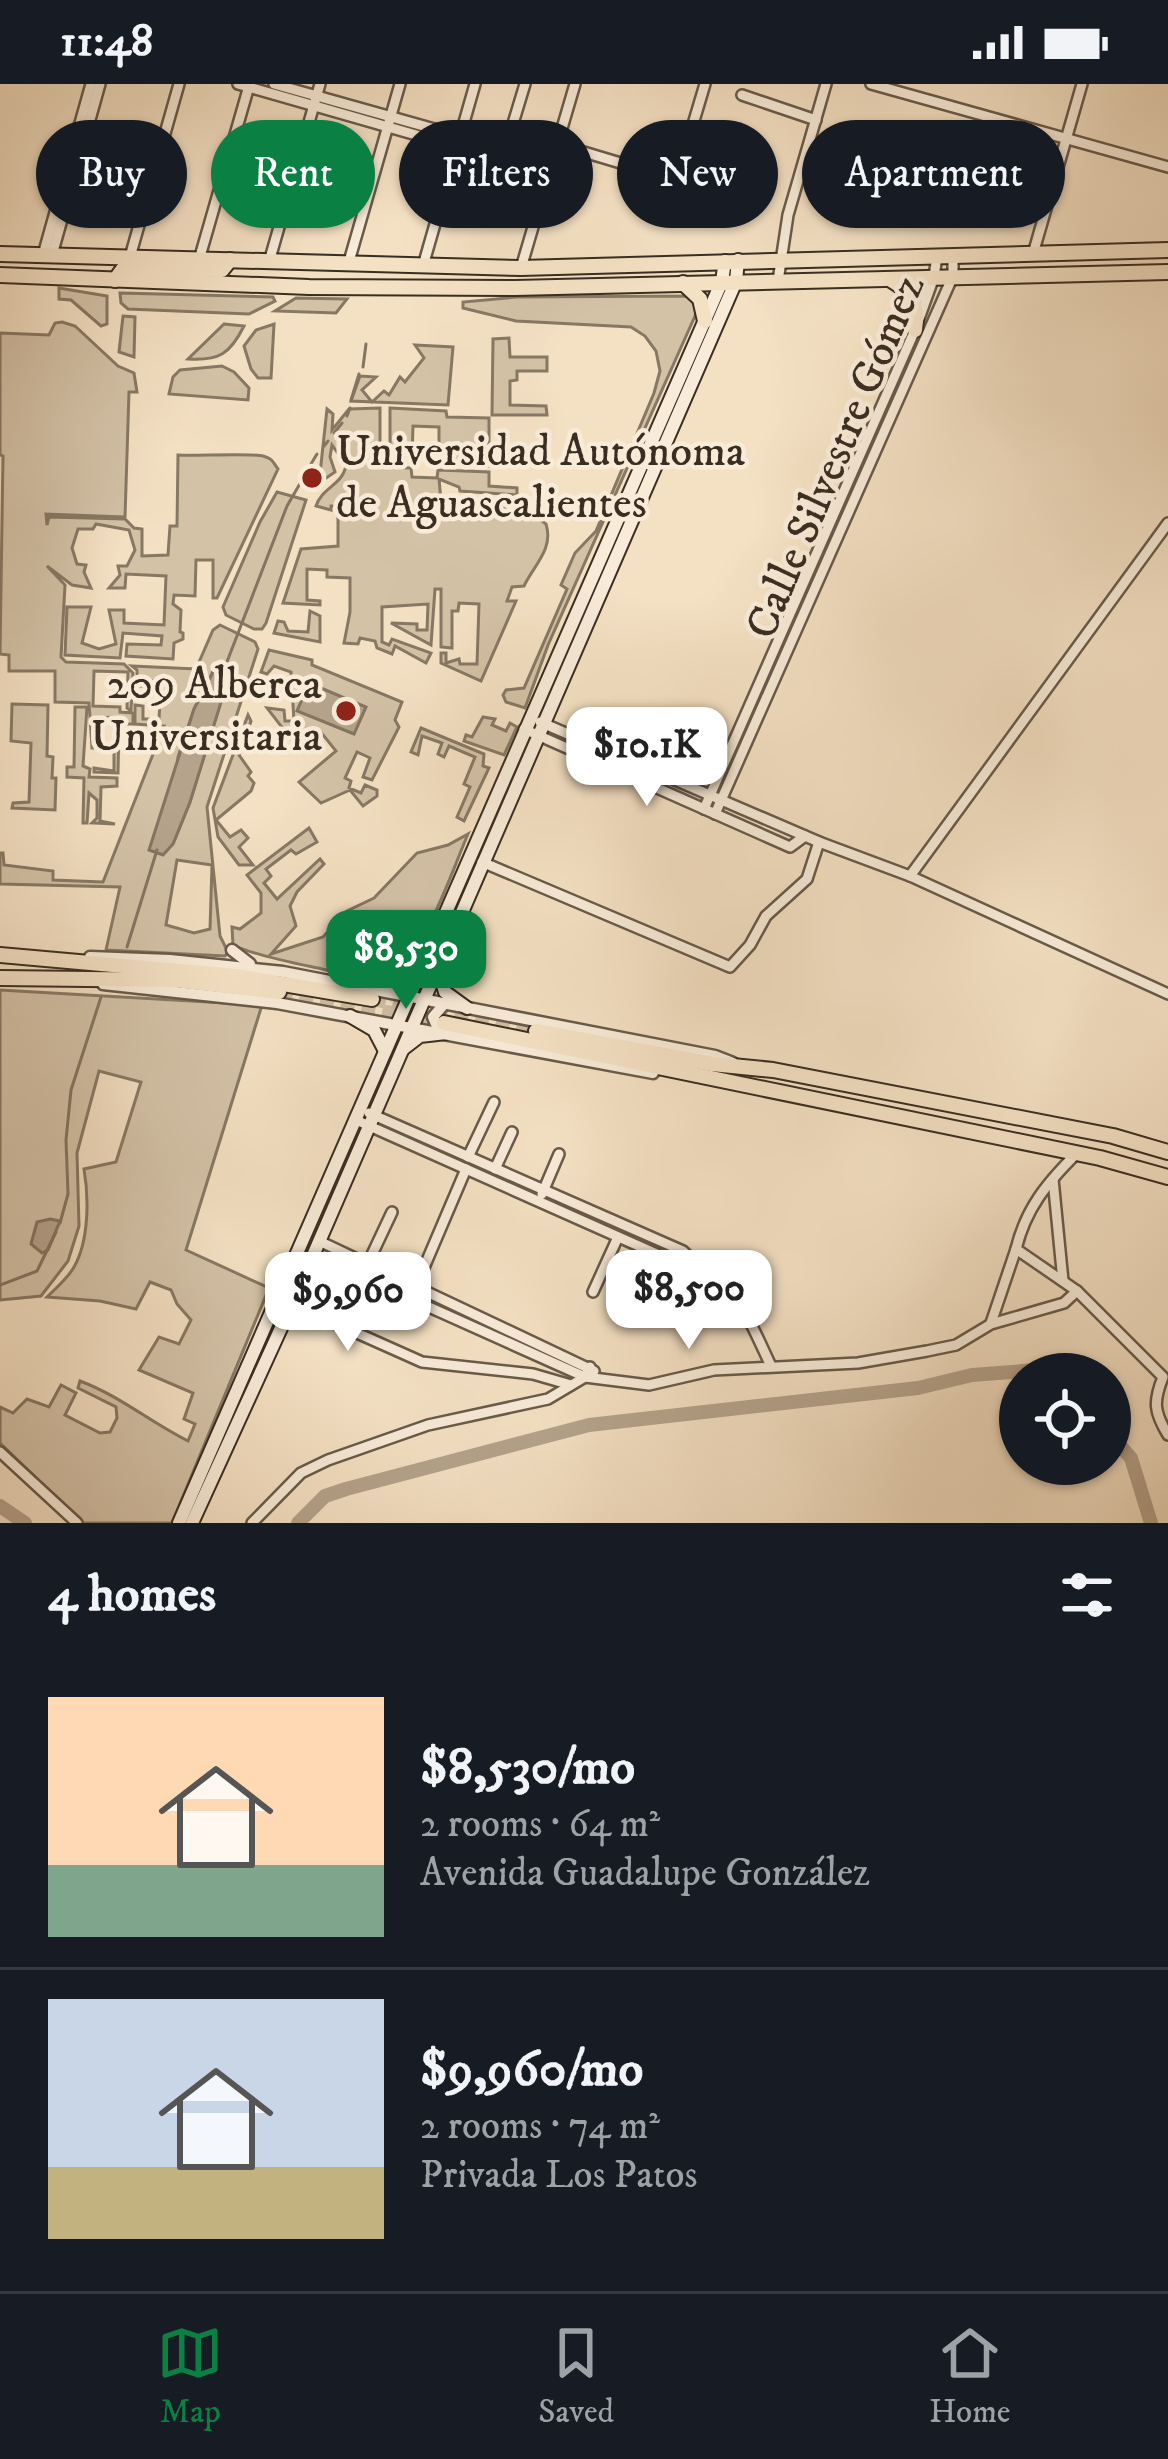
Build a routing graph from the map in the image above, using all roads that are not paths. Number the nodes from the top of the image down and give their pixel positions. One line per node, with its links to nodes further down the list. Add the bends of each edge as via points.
1 (91, 84): 32 (street)
2 (100, 84): 32 (street)
3 (178, 84): 34 (street)
4 (274, 84): 16 (street)
5 (320, 84): 16 (street)
6 (400, 84): 22 (street)
7 (475, 84): 17 (street)
8 (525, 84): 18 (street)
9 (575, 84): 19 (street)
10 (705, 84): 20 (street)
11 (826, 84): 21 (street)
12 (871, 84): 24 (street)
13 (1082, 84): 24 (street)
14 (245, 85): 16 (street); 35 (street)
15 (742, 95): 21 (street)
16 (315, 102): 22 (street); 39 (street)
17 (464, 120)
18 (514, 120)
19 (564, 120)
20 (694, 120)
21 (816, 120)
22 (389, 123): 23 (street); 40 (street)
23 (399, 126)
24 (1066, 139): 25 (street); 31 (street)
25 (1168, 167)
26 (802, 172): 38 (street)
27 (434, 228): 41 (street)
28 (532, 228): 42 (street)
29 (1168, 250): 31 (main road)
30 (0, 254): 32 (main road)
31 (1033, 254): 33 (main road)
32 (47, 255): 34 (main road); 43 (main road, via 45,269)
33 (945, 256): 38 (main road); 45 (street, Calle Silvestre Gómez); 46 (street, Calle Silvestre Gómez)
34 (130, 257): 35 (main road)
35 (199, 260): 36 (main road)
36 (230, 260): 39 (main road); 48 (main road, via 222,270 123,268)
37 (731, 260): 38 (main road); 42 (main road); 49 (main road)
38 (778, 260): 50 (street)
39 (269, 262): 40 (main road)
40 (348, 265): 41 (main road)
41 (424, 266): 42 (main road)
42 (520, 268): 52 (main road, via 509,281)
43 (0, 272): 48 (main road)
44 (1168, 272): 45 (main road)
45 (953, 276): 46 (main road); 57 (street, Calle Silvestre Gómez)
46 (934, 277): 47 (main road); 54 (street, Calle Silvestre Gómez)
47 (887, 278): 50 (main road); 54 (main road, via 916,303)
48 (115, 280): 52 (main road)
49 (729, 281): 50 (main road); 51 (main road); 53 (main road); 55 (main road)
50 (778, 281)
51 (683, 284): 52 (main road); 53 (main road, via 700,299)
52 (434, 286)
53 (705, 321): 55 (main road)
54 (915, 330): 57 (street, Calle Silvestre Gómez)
55 (694, 360): 58 (main road)
56 (1168, 523): 64 (street)
57 (751, 718): 59 (street, Calle Silvestre Gómez)
58 (533, 726): 59 (street); 60 (street); 63 (main road); 68 (main road)
59 (716, 798): 60 (street, Calle Silvestre Gómez); 61 (street)
60 (709, 812): 61 (street, via 790,847)
61 (805, 836): 62 (street)
62 (819, 842): 63 (street, via 807,878 766,916 730,967); 64 (street)
63 (482, 862): 69 (main road)
64 (910, 876): 75 (street)
65 (232, 950): 70 (street)
66 (0, 955): 67 (main road)
67 (59, 959): 70 (street); 74 (main road)
68 (421, 962): 74 (main road); 76 (main road)
69 (438, 964): 77 (main road); 79 (main road, via 445,992)
70 (259, 968): 74 (street)
71 (0, 978): 72 (main road)
72 (76, 980): 73 (main road); 80 (street)
73 (279, 992)
74 (372, 992): 76 (street); 81 (street, via 383,997 383,1008)
75 (1168, 994)
76 (406, 996): 77 (street); 82 (main road)
77 (423, 999): 78 (street); 83 (main road)
78 (445, 1003): 79 (street); 84 (street, via 433,1017)
79 (467, 1008): 88 (street)
80 (350, 1016): 81 (street); 87 (main road, via 374,1030)
81 (368, 1018): 82 (street)
82 (396, 1023): 83 (street); 87 (main road)
83 (412, 1026): 84 (street); 86 (main road)
84 (443, 1029): 86 (main road); 94 (main road)
85 (536, 1031): 88 (main road)
86 (402, 1050): 90 (main road)
87 (385, 1052): 90 (main road)
88 (742, 1066): 92 (main road)
89 (494, 1102): 95 (street)
90 (365, 1117): 95 (street); 102 (main road); 123 (main road)
91 (512, 1132): 96 (street)
92 (1168, 1152)
93 (559, 1154): 99 (street)
94 (1076, 1154): 97 (main road); 98 (street)
95 (467, 1163): 96 (street); 99 (street); 110 (street)
96 (495, 1169): 99 (street)
97 (1168, 1177)
98 (1053, 1178): 103 (street, via 1023,1222); 109 (street)
99 (541, 1196): 101 (street); 104 (street)
100 (392, 1212): 107 (street)
101 (618, 1237): 108 (street); 112 (street)
102 (320, 1241): 105 (main road); 107 (street)
103 (1016, 1249): 109 (street); 115 (street)
104 (682, 1251): 106 (street); 108 (street)
105 (313, 1255): 113 (street); 114 (main road)
106 (692, 1261): 108 (street); 116 (street, via 717,1274)
107 (368, 1263): 110 (street)
108 (676, 1263)
109 (1063, 1281): 111 (street)
110 (416, 1285): 113 (street); 117 (street)
111 (1077, 1291): 115 (street, via 1064,1303); 118 (street)
112 (593, 1292)
113 (410, 1299): 117 (street)
114 (292, 1304): 119 (street, via 422,1362); 124 (main road)
115 (991, 1324): 116 (street, via 926,1352)
116 (771, 1366): 117 (street, via 649,1385)
117 (587, 1372): 119 (street)
118 (1165, 1381): 120 (street, via 1154,1399)
119 (571, 1384): 125 (street, via 548,1399 428,1425 328,1460 301,1473)
120 (1168, 1435)
121 (0, 1452): 122 (street)
122 (77, 1523)
123 (179, 1523)
124 (192, 1523)
125 (252, 1523)

